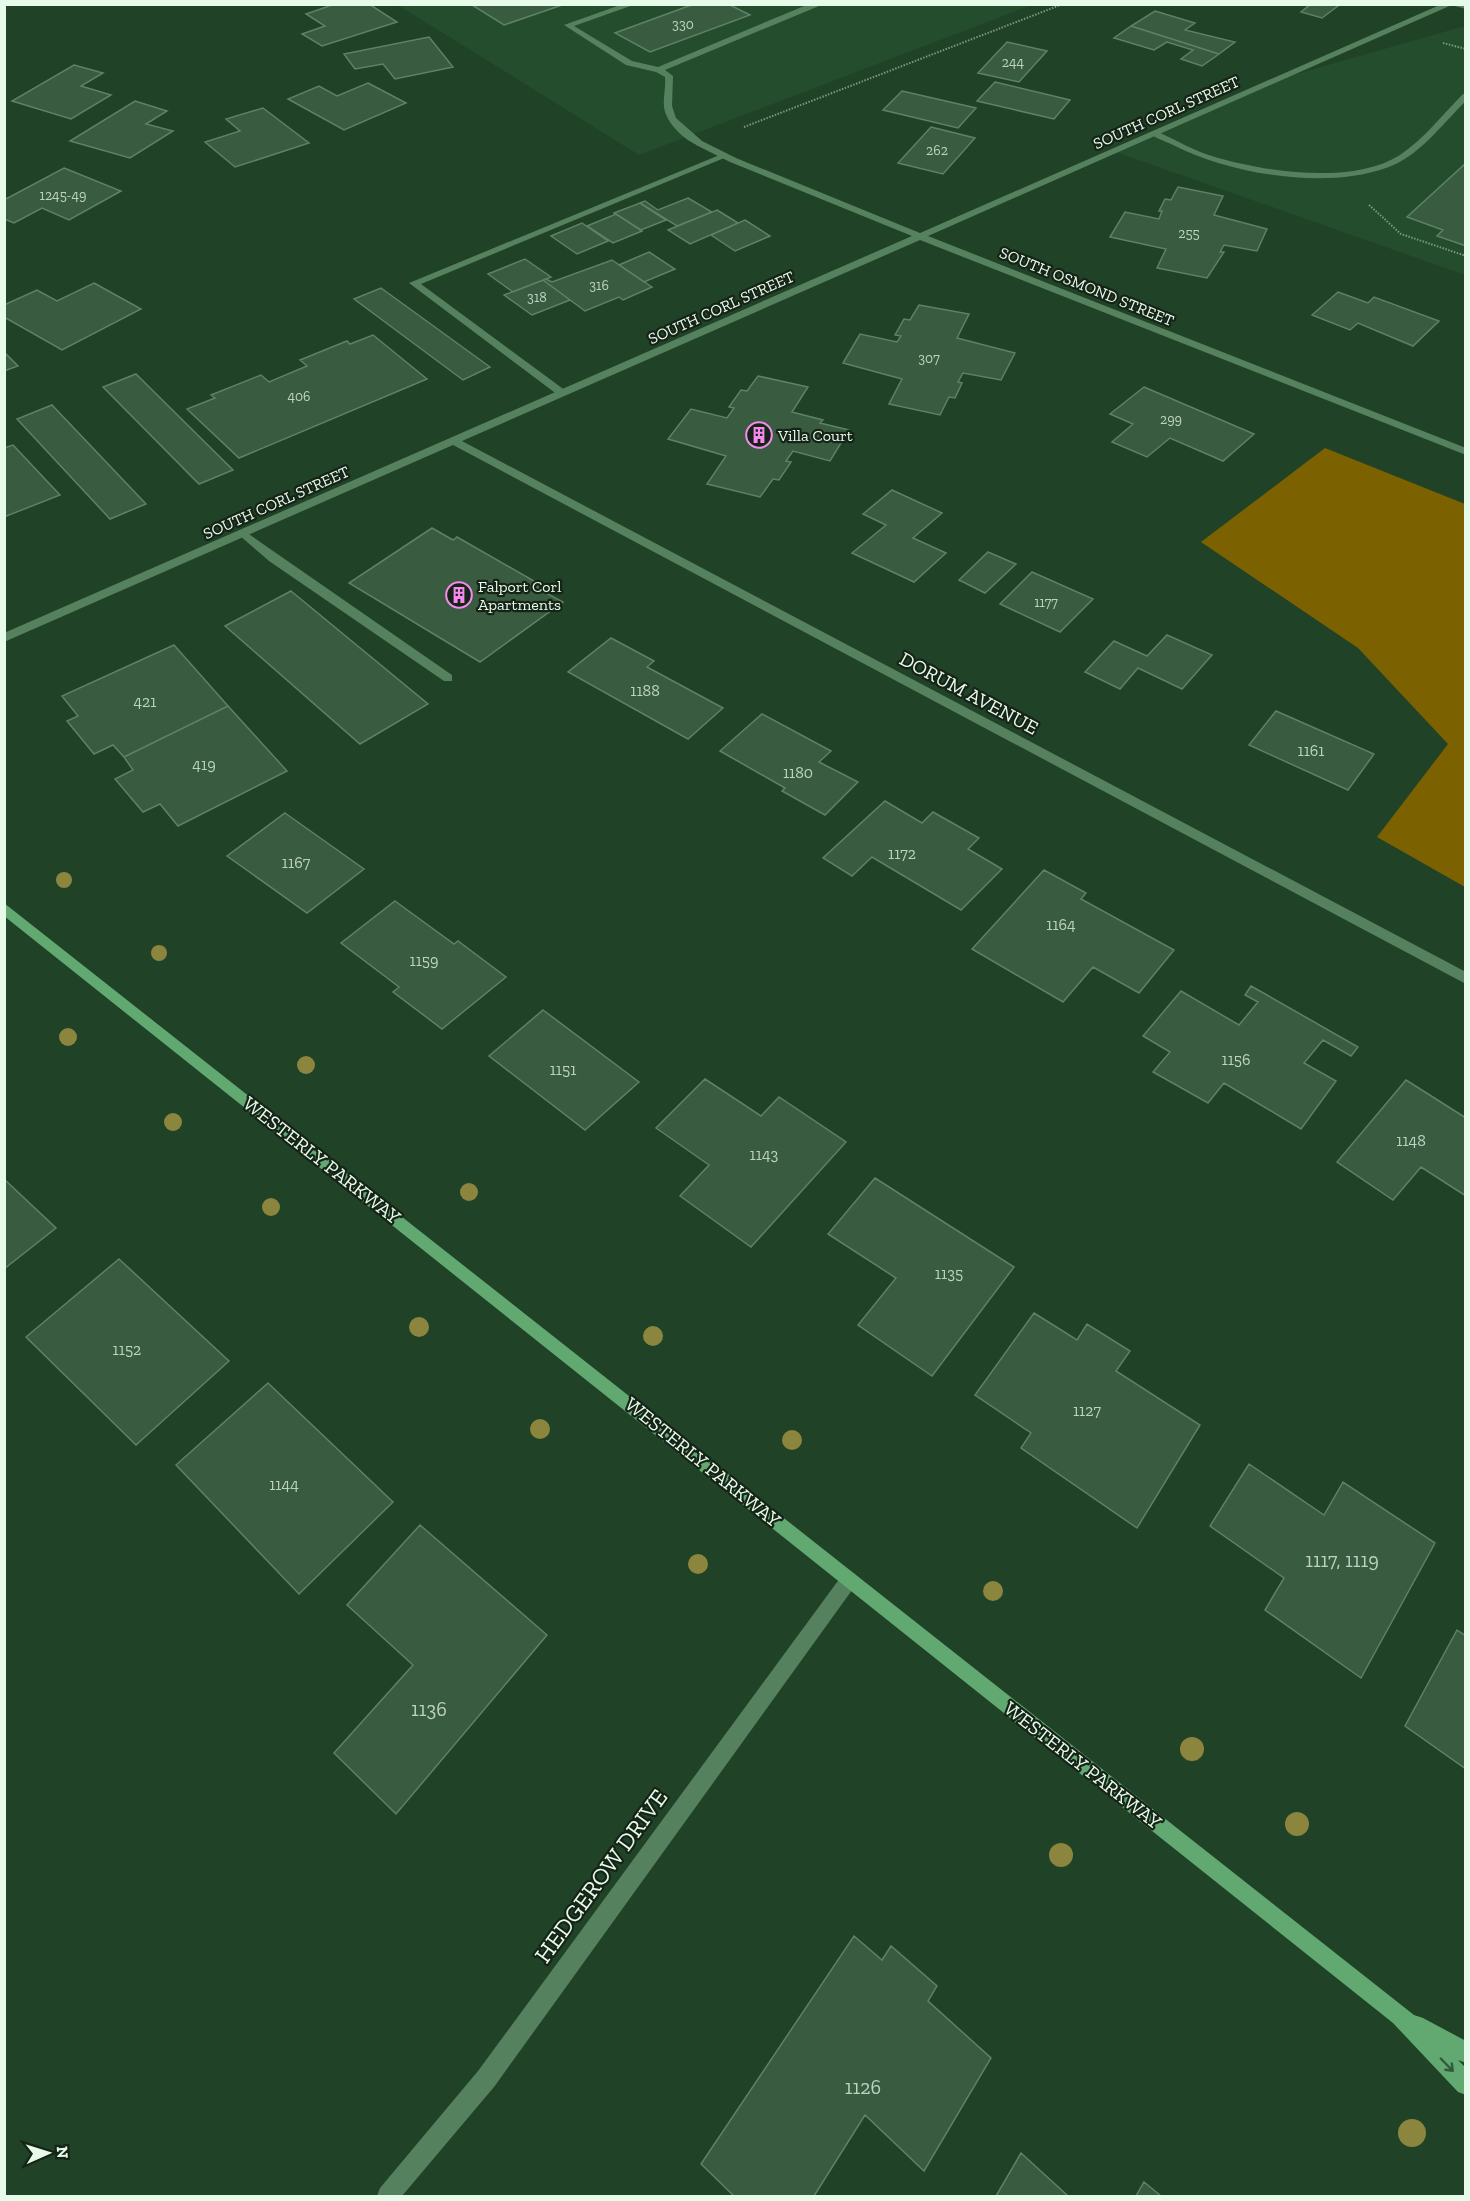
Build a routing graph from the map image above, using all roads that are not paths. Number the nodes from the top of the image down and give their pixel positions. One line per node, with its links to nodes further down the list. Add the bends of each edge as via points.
1 (632, 4): 6 (street, via 568,26 629,63)
2 (813, 4): 6 (street)
3 (1450, 4): 8 (street, SOUTH CORL STREET)
4 (1458, 4): 5 (street)
5 (1466, 7)
6 (659, 70): 9 (street, SOUTH OSMOND STREET, via 669,76 668,106 674,123 699,143)
7 (1466, 96): 8 (street, via 1401,157 1351,172 1286,174 1247,167 1211,159)
8 (1153, 133): 10 (street, SOUTH CORL STREET)
9 (725, 156): 10 (street, SOUTH OSMOND STREET); 11 (street, via 414,283)
10 (919, 236): 11 (street, SOUTH CORL STREET); 13 (street, SOUTH OSMOND STREET)
11 (562, 393): 12 (street, SOUTH CORL STREET)
12 (453, 441): 14 (street, SOUTH CORL STREET); 18 (street, DORUM AVENUE)
13 (1466, 452)
14 (243, 533): 15 (street, SOUTH CORL STREET); 16 (street, via 273,558)
15 (4, 638)
16 (448, 678)
17 (4, 908): 19 (main road, WESTERLY PARKWAY)
18 (1466, 979)
19 (849, 1580): 20 (main road, WESTERLY PARKWAY); 23 (street, HEDGEROW DRIVE, via 486,2079)
20 (1400, 2016): 21 (main road, WESTERLY PARKWAY); 22 (main road, WESTERLY PARKWAY, one-way to 22)
21 (1466, 2053)
22 (1466, 2084)
23 (388, 2196)

